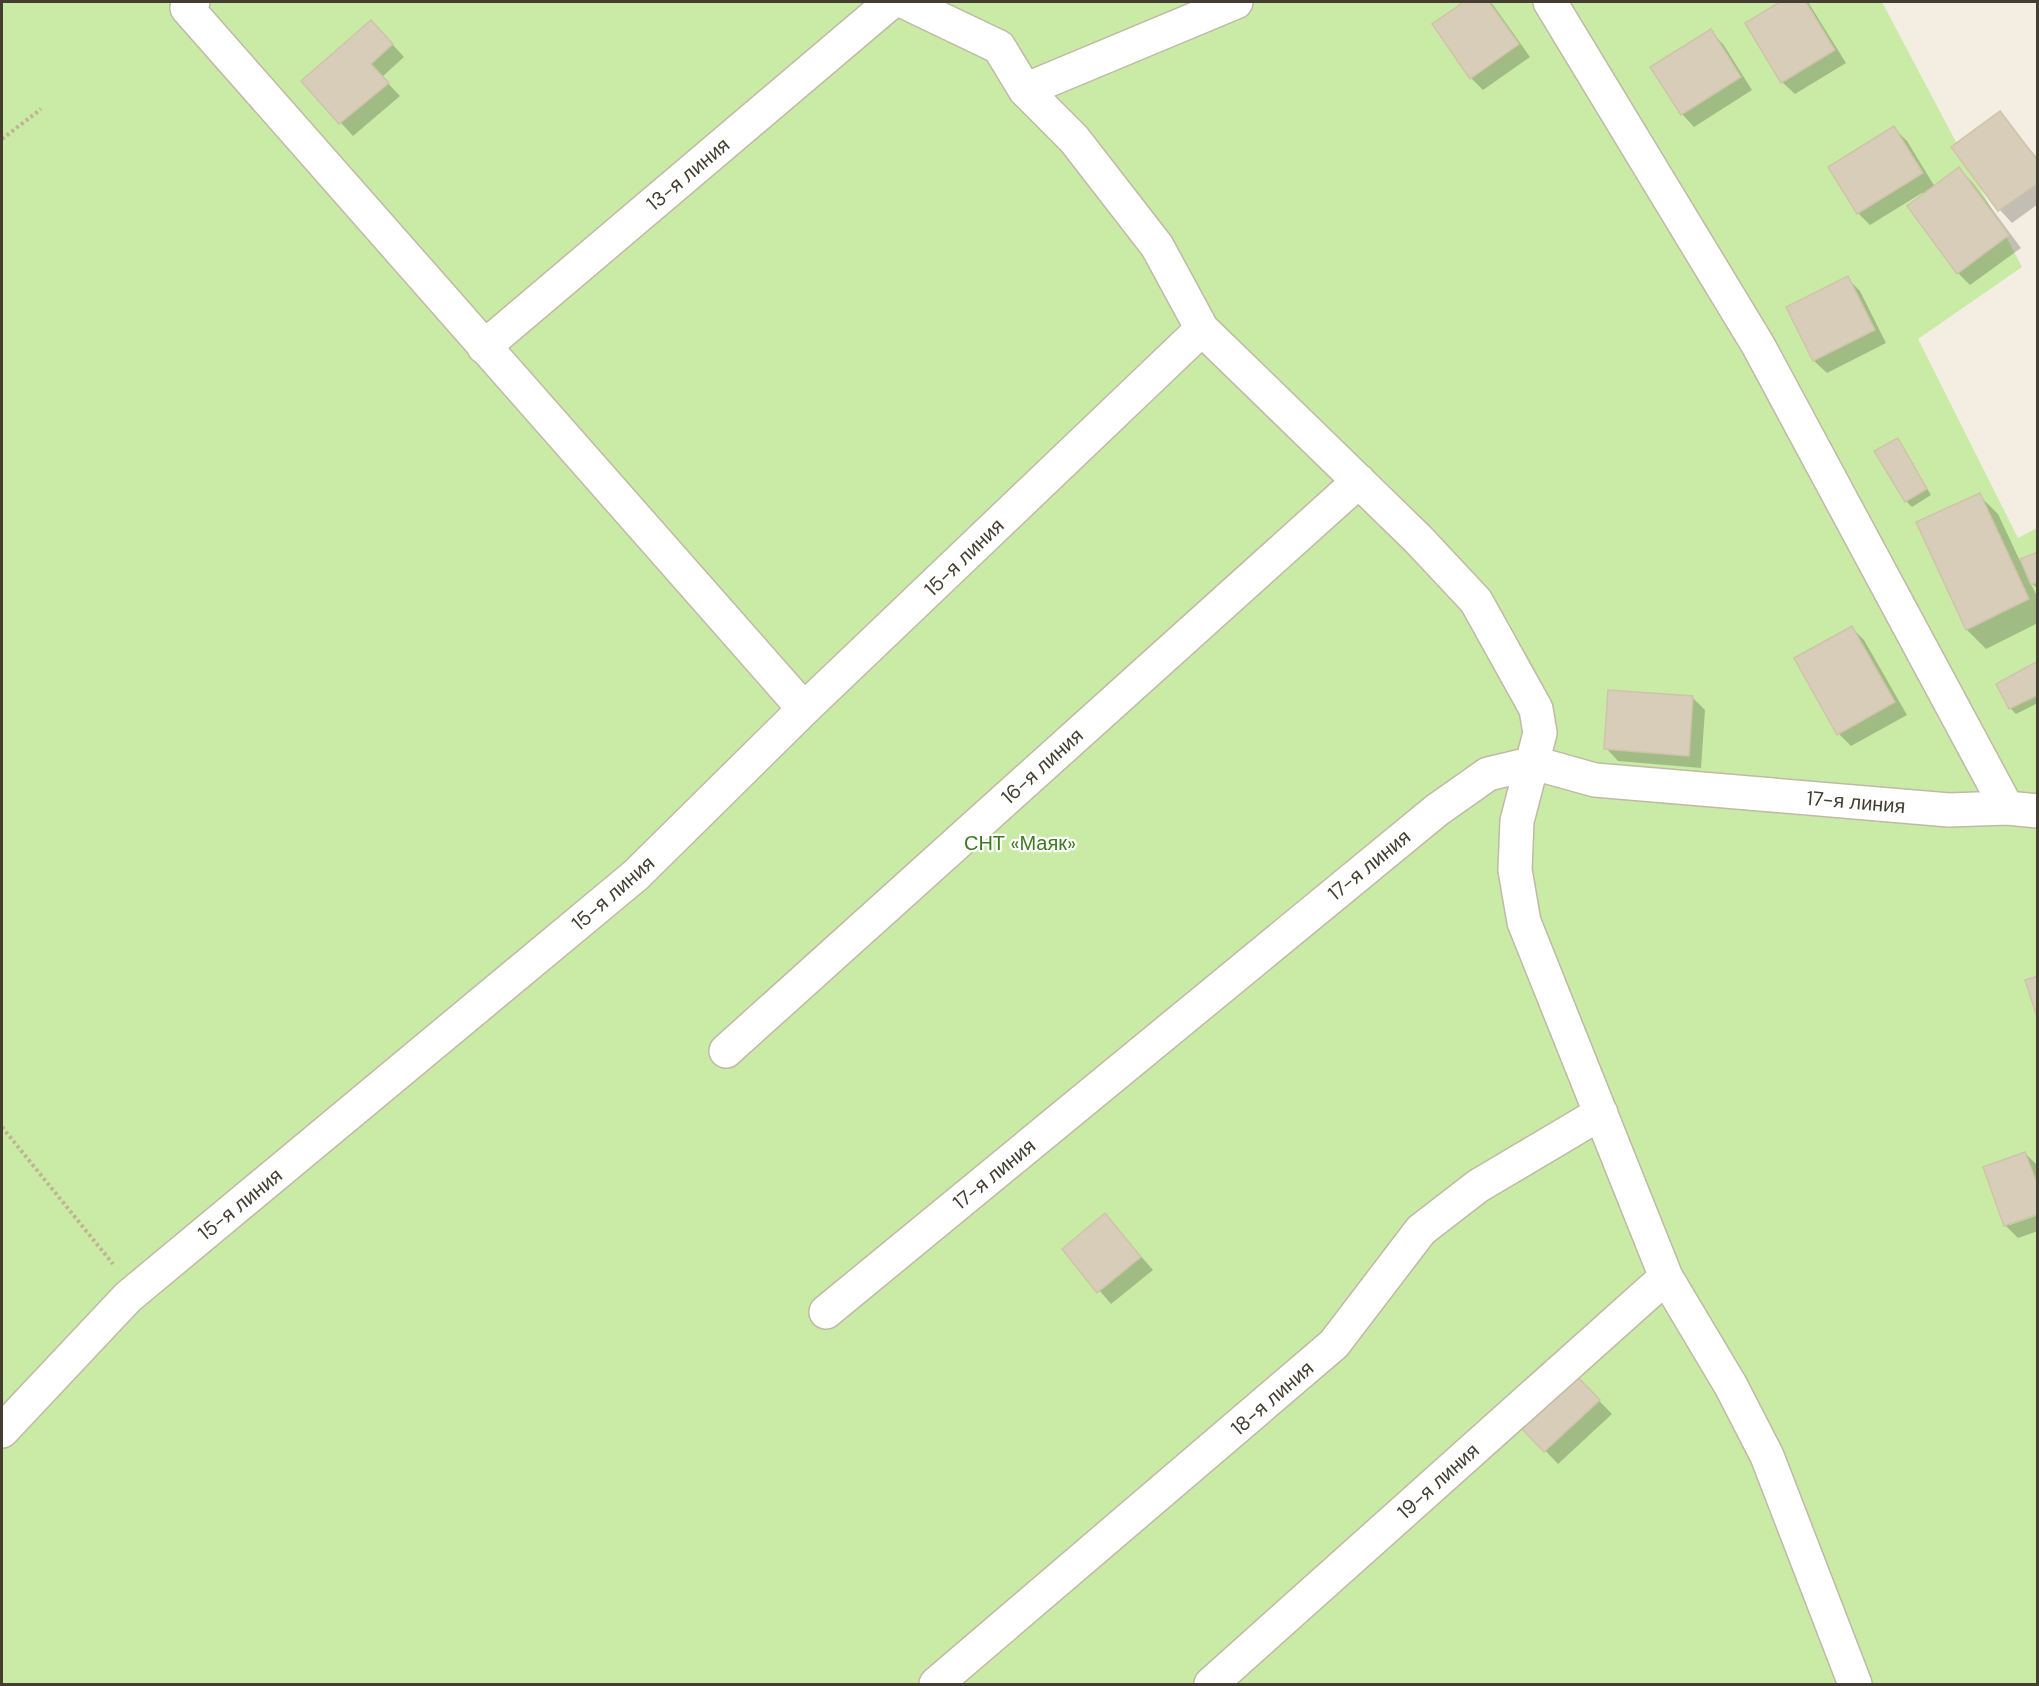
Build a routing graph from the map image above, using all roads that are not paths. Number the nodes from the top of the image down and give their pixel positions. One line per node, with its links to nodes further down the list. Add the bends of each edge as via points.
1 (891, 2): 8 (street, 13-я линия)
2 (905, 2): 6 (street, via 999,47)
3 (1236, 2): 6 (street)
4 (1550, 2): 12 (street, via 1758,345)
5 (190, 5): 8 (street)
6 (1025, 90): 7 (street, via 1074,139 1157,246)
7 (1202, 329): 9 (street); 10 (street, 15-я линия)
8 (484, 347): 10 (street)
9 (1359, 481): 11 (street, via 1476,600 1536,709 1540,733); 13 (street, 16-я линия)
10 (804, 709): 17 (street, 15-я линия, via 636,875 135,1291)
11 (1534, 763): 12 (street, 17-я линия, via 1595,780 1949,810); 14 (street, via 1517,821 1515,870 1524,922); 16 (street, 17-я линия, via 1488,774 1437,810)
12 (2022, 810)
13 (726, 1051)
14 (1601, 1113): 15 (street); 18 (street, 18-я линия, via 1478,1186 1421,1230 1334,1344)
15 (1666, 1277): 19 (street, 19-я линия); 20 (street, via 1731,1386 1767,1456)
16 (826, 1312)
17 (2, 1431)
18 (936, 1684)
19 (1210, 1684)
20 (1855, 1684)

